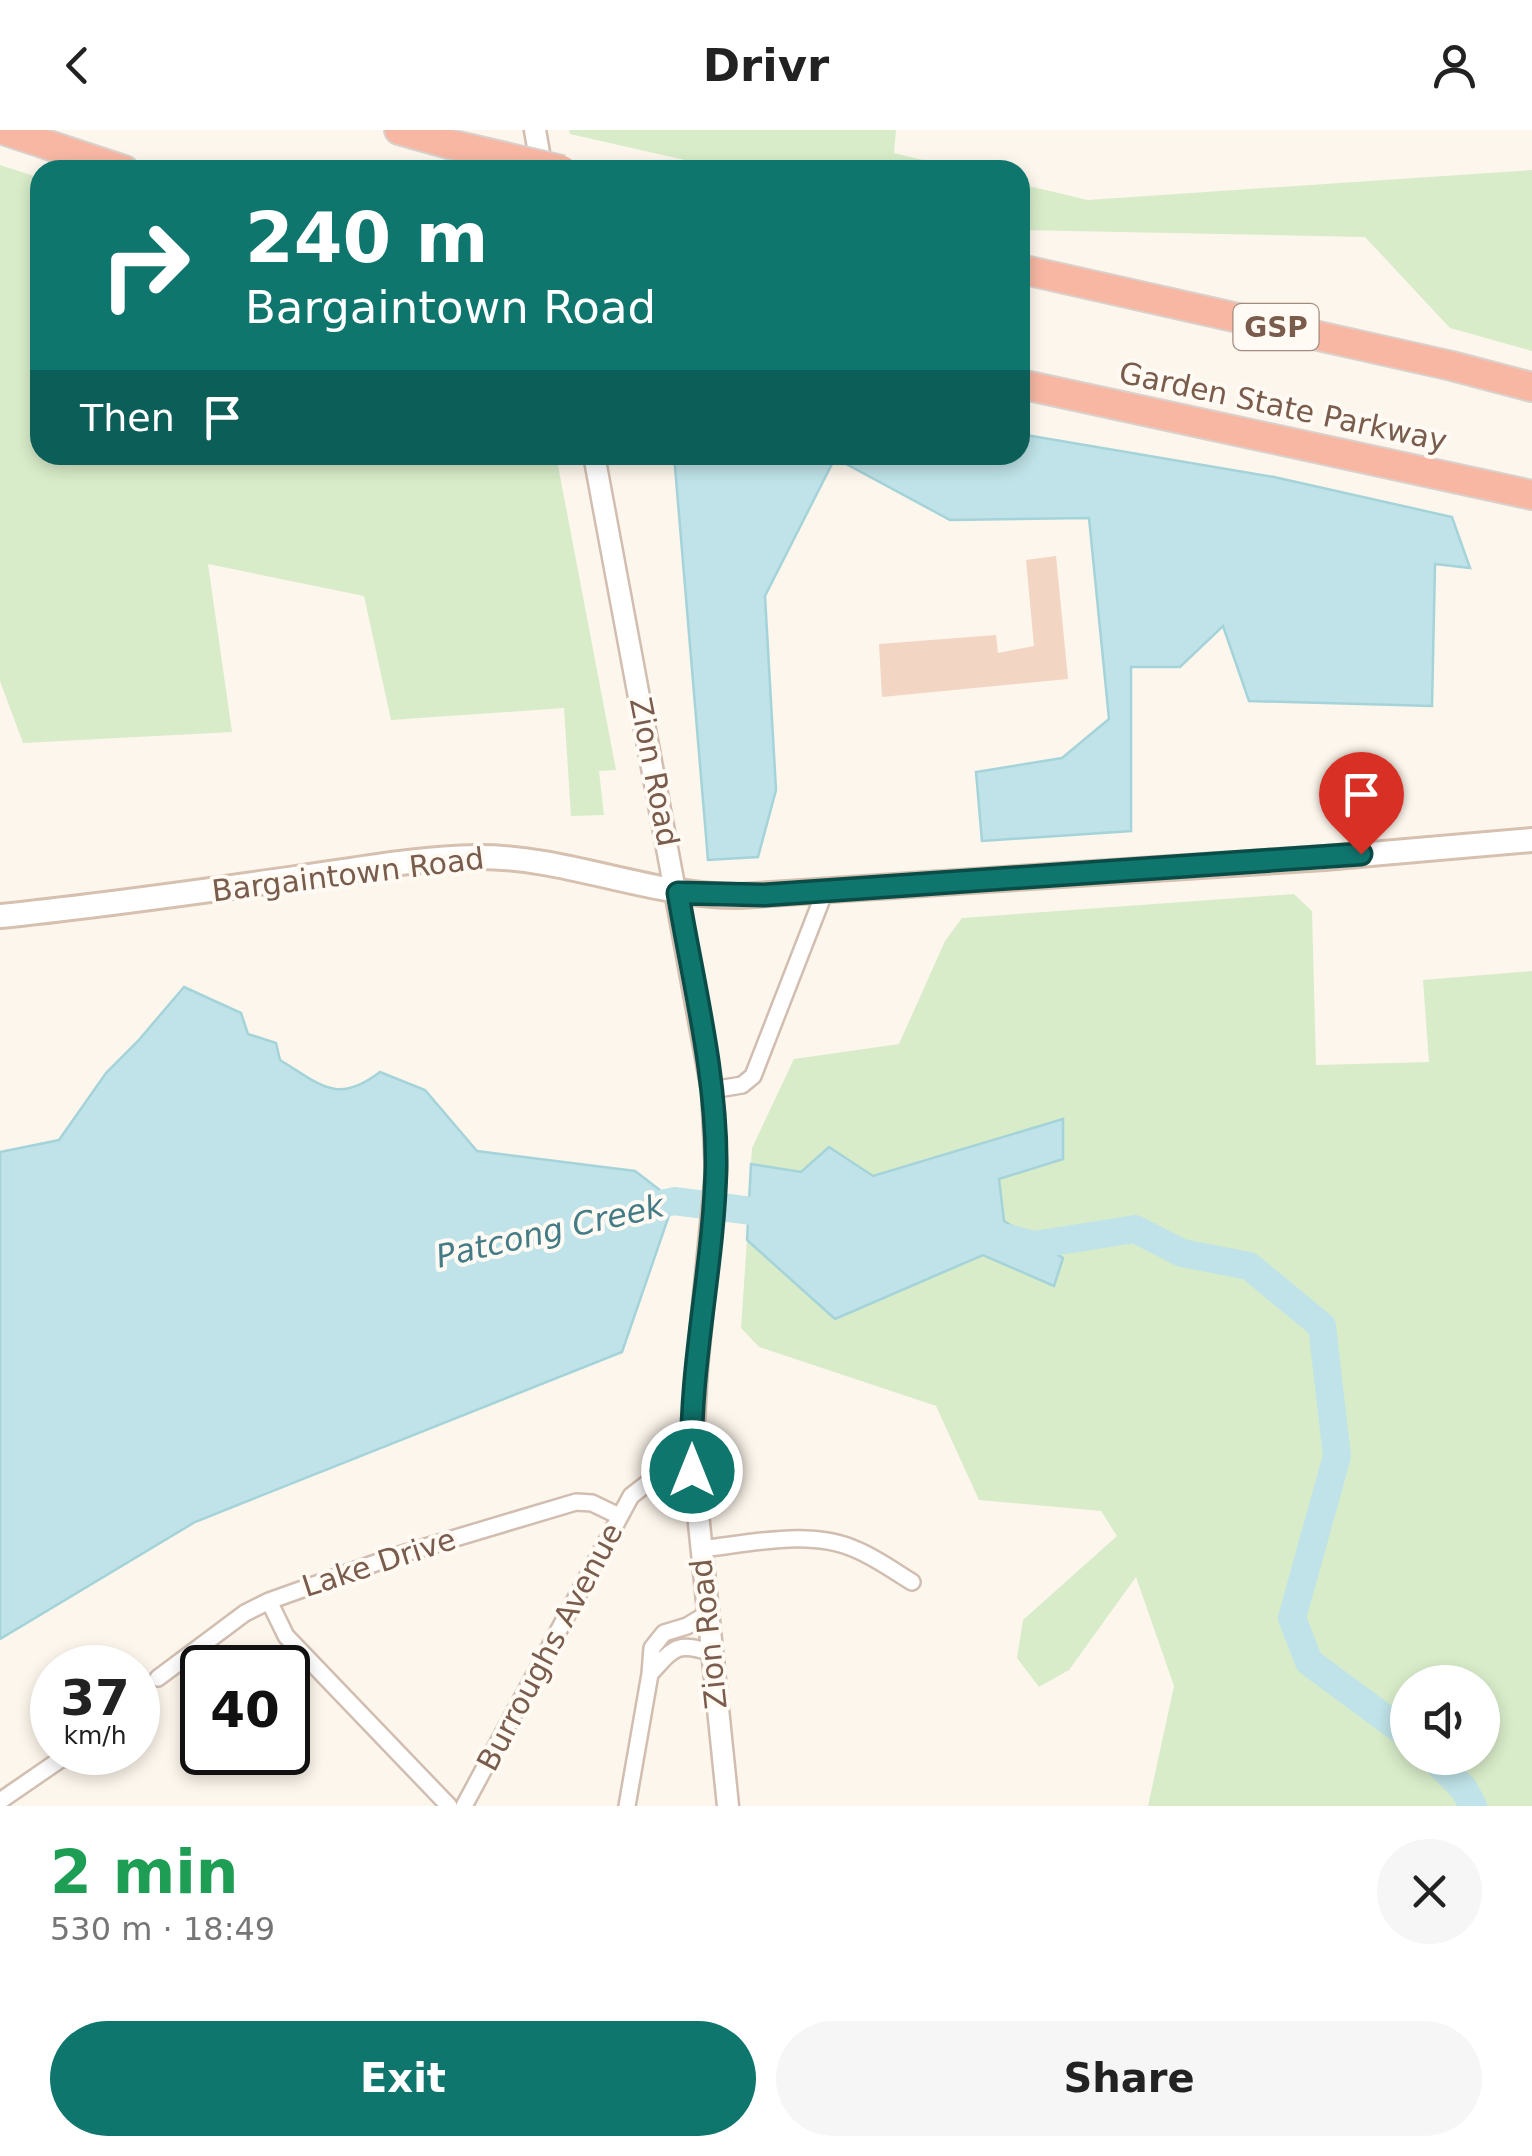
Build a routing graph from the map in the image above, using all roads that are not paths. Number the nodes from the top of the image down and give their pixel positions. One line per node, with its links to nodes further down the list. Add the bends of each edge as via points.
1 (3, 130): 4 (highway)
2 (398, 130): 5 (highway, bridge)
3 (535, 130): 6 (street)
4 (94, 160)
5 (519, 160)
6 (540, 160)
7 (1030, 271): 9 (highway, GSP)
8 (1030, 386): 11 (highway, Garden State Parkway)
9 (1532, 387)
10 (596, 465): 14 (street, Zion Road)
11 (1532, 494)
12 (1532, 840): 13 (main road, Bargaintown Road)
13 (825, 891): 14 (main road, Bargaintown Road); 16 (street, via 753,1076)
14 (678, 893): 15 (main road, Bargaintown Road, via 535,862 476,857); 16 (street, Zion Road)
15 (0, 916)
16 (712, 1090): 17 (street, Zion Road, via 714,1190)
17 (692, 1471): 18 (street, Burroughs Avenue, via 644,1484); 19 (street, Zion Road)
18 (619, 1516): 21 (street, Lake Drive, via 576,1502); 29 (street, Burroughs Avenue)
19 (700, 1549): 20 (street, via 832,1542); 22 (street, Zion Road)
20 (912, 1582)
21 (269, 1601): 25 (street, Lake Drive); 28 (street, via 286,1636)
22 (708, 1614): 23 (street, Zion Road); 24 (street, via 659,1636 649,1655)
23 (712, 1652): 24 (street, via 674,1649); 31 (street, Zion Road)
24 (650, 1674): 30 (street)
25 (160, 1677)
26 (37, 1775): 27 (street)
27 (0, 1801)
28 (449, 1806)
29 (464, 1806)
30 (627, 1806)
31 (728, 1806)

